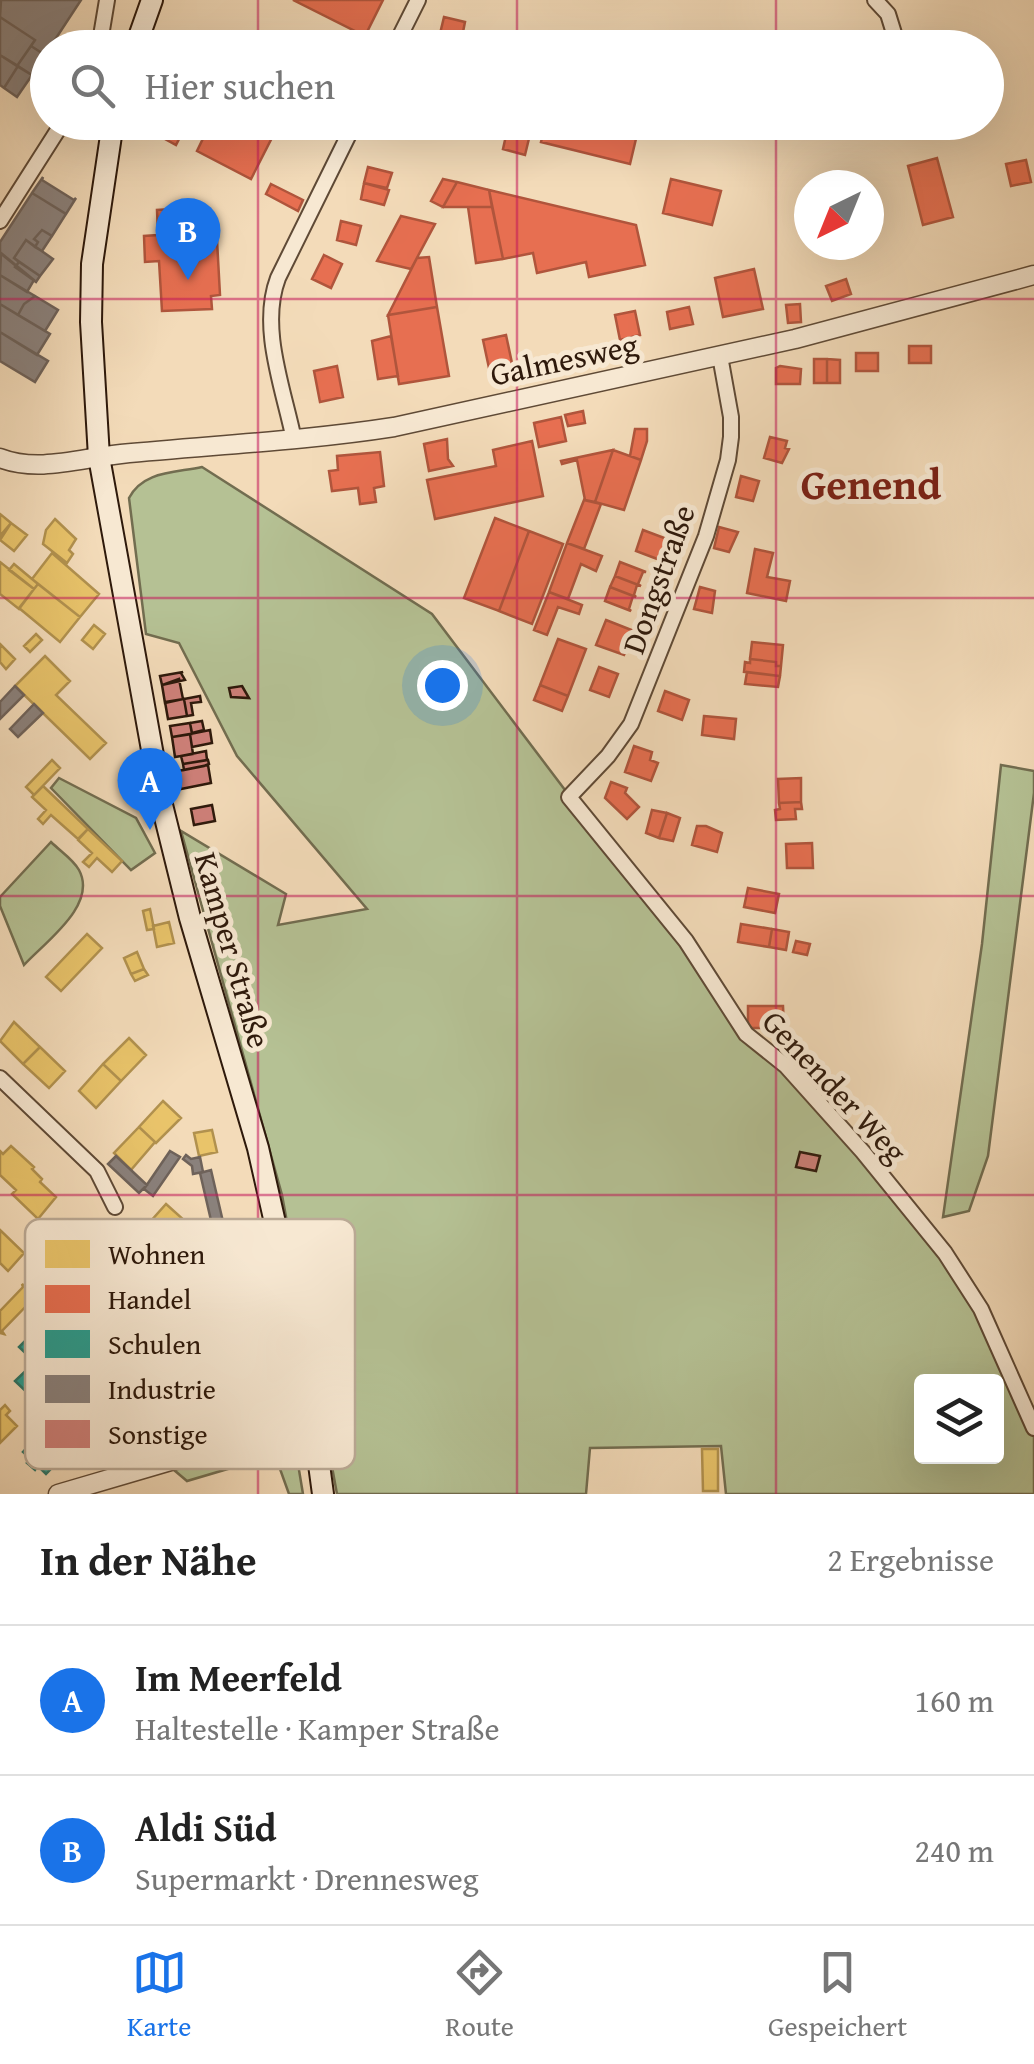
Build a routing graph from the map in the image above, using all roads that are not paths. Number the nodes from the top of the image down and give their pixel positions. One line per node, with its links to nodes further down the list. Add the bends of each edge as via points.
1 (107, 0): 5 (street)
2 (152, 0): 6 (main road)
3 (418, 0): 7 (street)
4 (875, 0): 8 (street)
5 (102, 30)
6 (141, 30)
7 (403, 30)
8 (893, 30)
9 (52, 140): 12 (street)
10 (110, 140): 16 (main road, Kamper Straße, via 92,264)
11 (346, 140): 15 (street, via 272,297 270,317)
12 (0, 221)
13 (1034, 275): 14 (street, Galmesweg)
14 (720, 356): 15 (street, Galmesweg, via 394,427); 18 (street, Dongstraße, via 731,438 706,536 631,724)
15 (294, 440): 16 (street, Galmesweg)
16 (99, 457): 17 (street, Galmesweg, via 43,465); 21 (main road, Kamper Straße, via 162,805)
17 (0, 458)
18 (569, 797): 22 (street, Genender Weg, via 686,941 746,1034 786,1066 945,1253 981,1309)
19 (0, 1078): 20 (street, via 98,1170)
20 (115, 1208)
21 (274, 1219)
22 (1034, 1428)
23 (140, 1469): 25 (street)
24 (320, 1469): 26 (main road, Kamper Straße)
25 (58, 1494)
26 (323, 1494)

